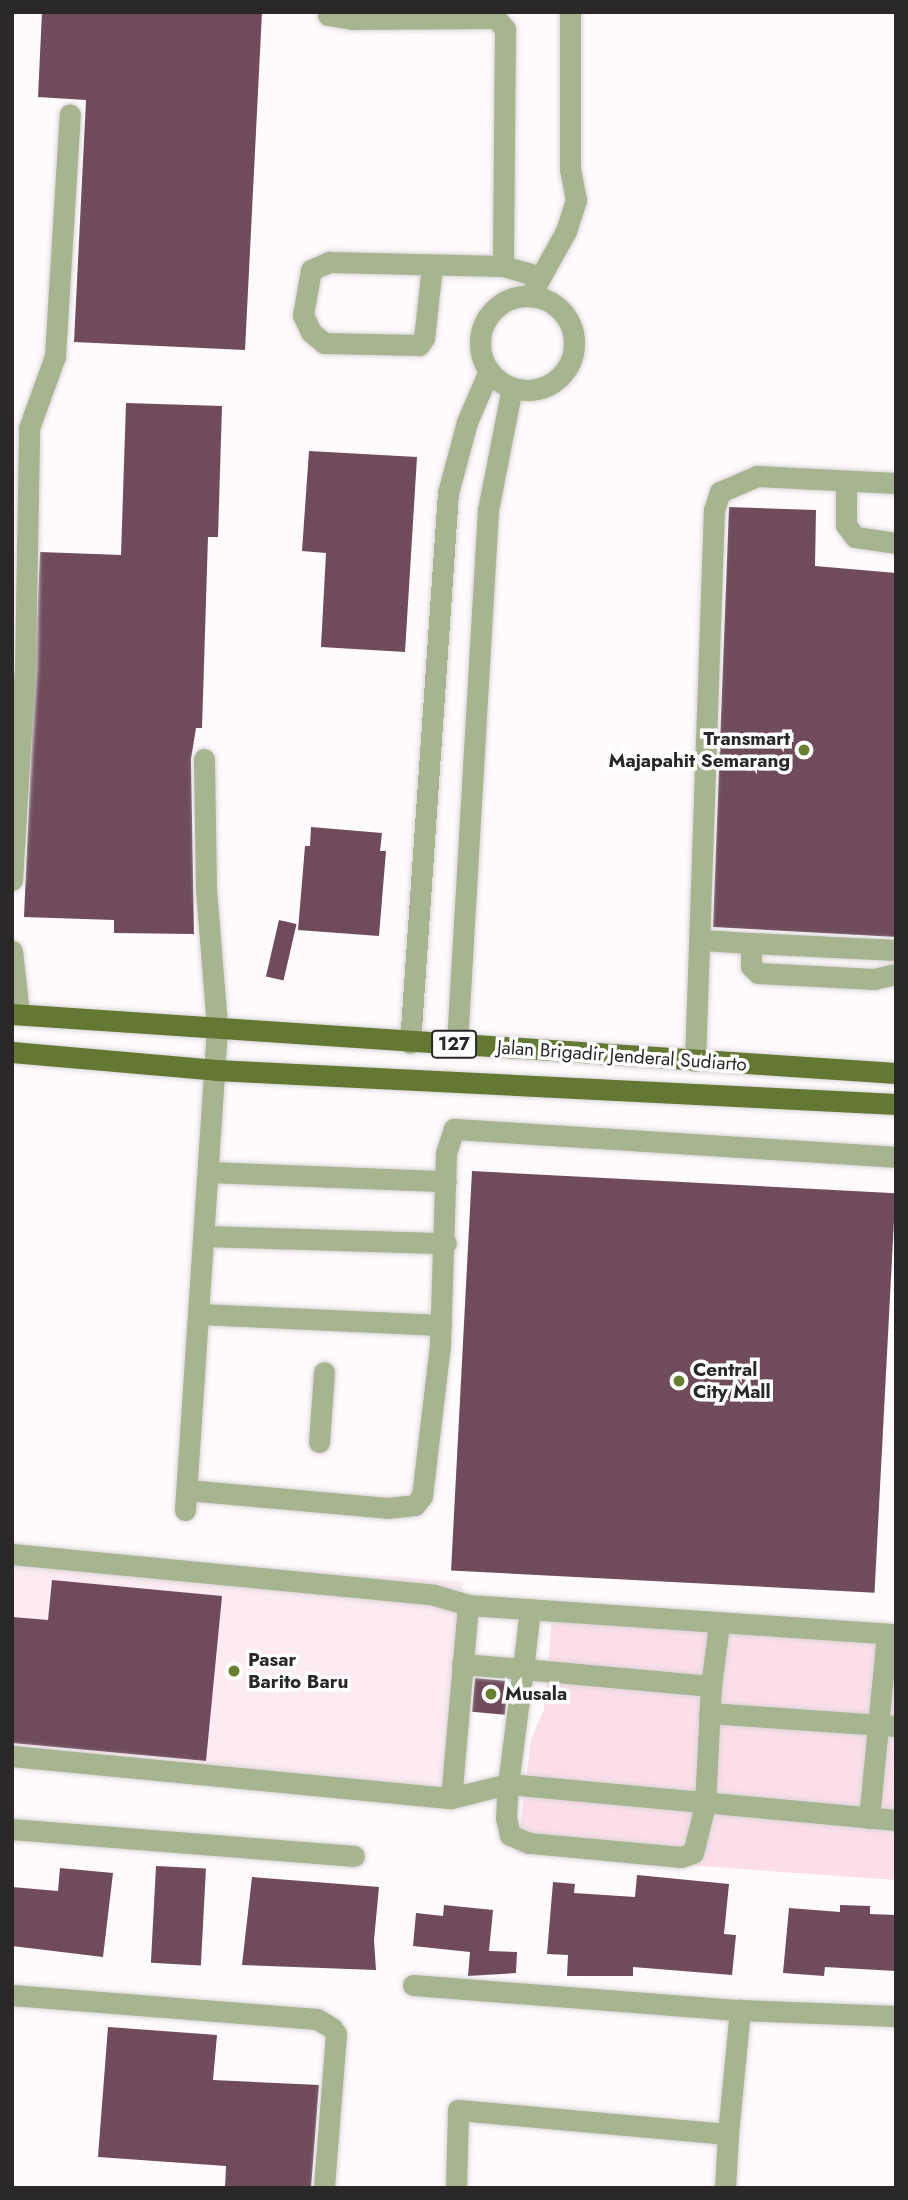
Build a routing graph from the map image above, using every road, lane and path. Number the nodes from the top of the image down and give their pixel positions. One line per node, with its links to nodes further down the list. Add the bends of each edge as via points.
1 (570, 12): 6 (lane, via 570,169 576,200 566,231)
2 (328, 15): 5 (lane, via 352,19 496,18 505,29)
3 (70, 114): 14 (lane, via 55,356 29,428 25,667)
4 (432, 266): 4 (lane, via 425,338 419,345 324,342 311,332 303,314 311,270 329,262); 5 (lane)
5 (503, 266): 6 (lane)
6 (539, 276): 7 (lane)
7 (530, 296): 8 (lane, via 502,303 485,322 480,347); 9 (lane, via 557,307 569,321 574,339 572,358 548,385)
8 (488, 371): 9 (lane); 22 (lane, via 467,422 448,493)
9 (512, 388): 23 (lane, via 488,510)
10 (846, 482): 11 (lane); 12 (lane, via 846,525 855,537); 15 (lane, via 757,476 720,492 714,510)
11 (896, 483)
12 (896, 543)
13 (204, 759): 21 (lane, via 206,889)
14 (12, 880)
15 (702, 940): 16 (lane); 25 (lane)
16 (751, 943): 17 (lane); 19 (lane, via 751,966 758,973 874,979)
17 (896, 950)
18 (12, 951): 20 (lane)
19 (896, 974)
20 (16, 1014): 21 (main road, Jalan Brigadir Jenderal Sudiarto / 127)
21 (217, 1026): 22 (main road, Jalan Brigadir Jenderal Sudiarto / 127); 26 (lane)
22 (410, 1043): 23 (main road, Jalan Brigadir Jenderal Sudiarto / 127)
23 (457, 1044): 25 (main road, Jalan Brigadir Jenderal Sudiarto / 127)
24 (12, 1052): 26 (main road, Jalan Brigadir Jenderal Sudiarto / 127)
25 (695, 1061): 27 (main road, Jalan Brigadir Jenderal Sudiarto / 127)
26 (216, 1070): 28 (main road, Jalan Brigadir Jenderal Sudiarto / 127); 30 (lane)
27 (896, 1073)
28 (896, 1104)
29 (896, 1157): 31 (lane, via 454,1129 446,1153)
30 (208, 1171): 31 (lane); 32 (lane)
31 (446, 1181): 33 (lane)
32 (204, 1236): 33 (lane); 34 (lane)
33 (446, 1243): 35 (lane)
34 (200, 1314): 35 (lane); 35 (lane, via 186,1500 387,1508 415,1505 422,1496)
35 (441, 1325)
36 (324, 1372): 37 (lane)
37 (319, 1442)
38 (12, 1554): 39 (lane, via 434,1595)
39 (468, 1605): 40 (lane); 43 (lane)
40 (530, 1609): 41 (lane); 44 (lane)
41 (719, 1624): 42 (lane); 45 (lane)
42 (891, 1634): 47 (lane)
43 (462, 1664): 44 (lane); 50 (lane)
44 (523, 1669): 45 (lane); 49 (lane)
45 (711, 1686): 46 (lane)
46 (709, 1713): 47 (lane); 51 (lane)
47 (886, 1725): 52 (lane)
48 (12, 1756): 50 (lane)
49 (508, 1784): 50 (lane); 51 (lane); 51 (lane, via 510,1835 529,1843 689,1856 694,1853)
50 (451, 1798)
51 (705, 1805): 52 (lane)
52 (869, 1818): 53 (lane)
53 (896, 1820)
54 (12, 1829): 55 (lane)
55 (354, 1856)
56 (412, 1985): 58 (lane)
57 (12, 1994): 61 (lane, via 317,2019 332,2028 336,2034)
58 (740, 2010): 59 (lane); 60 (lane)
59 (896, 2016)
60 (728, 2134): 62 (lane, via 458,2110); 63 (lane)
61 (324, 2188)
62 (456, 2188)
63 (725, 2188)

